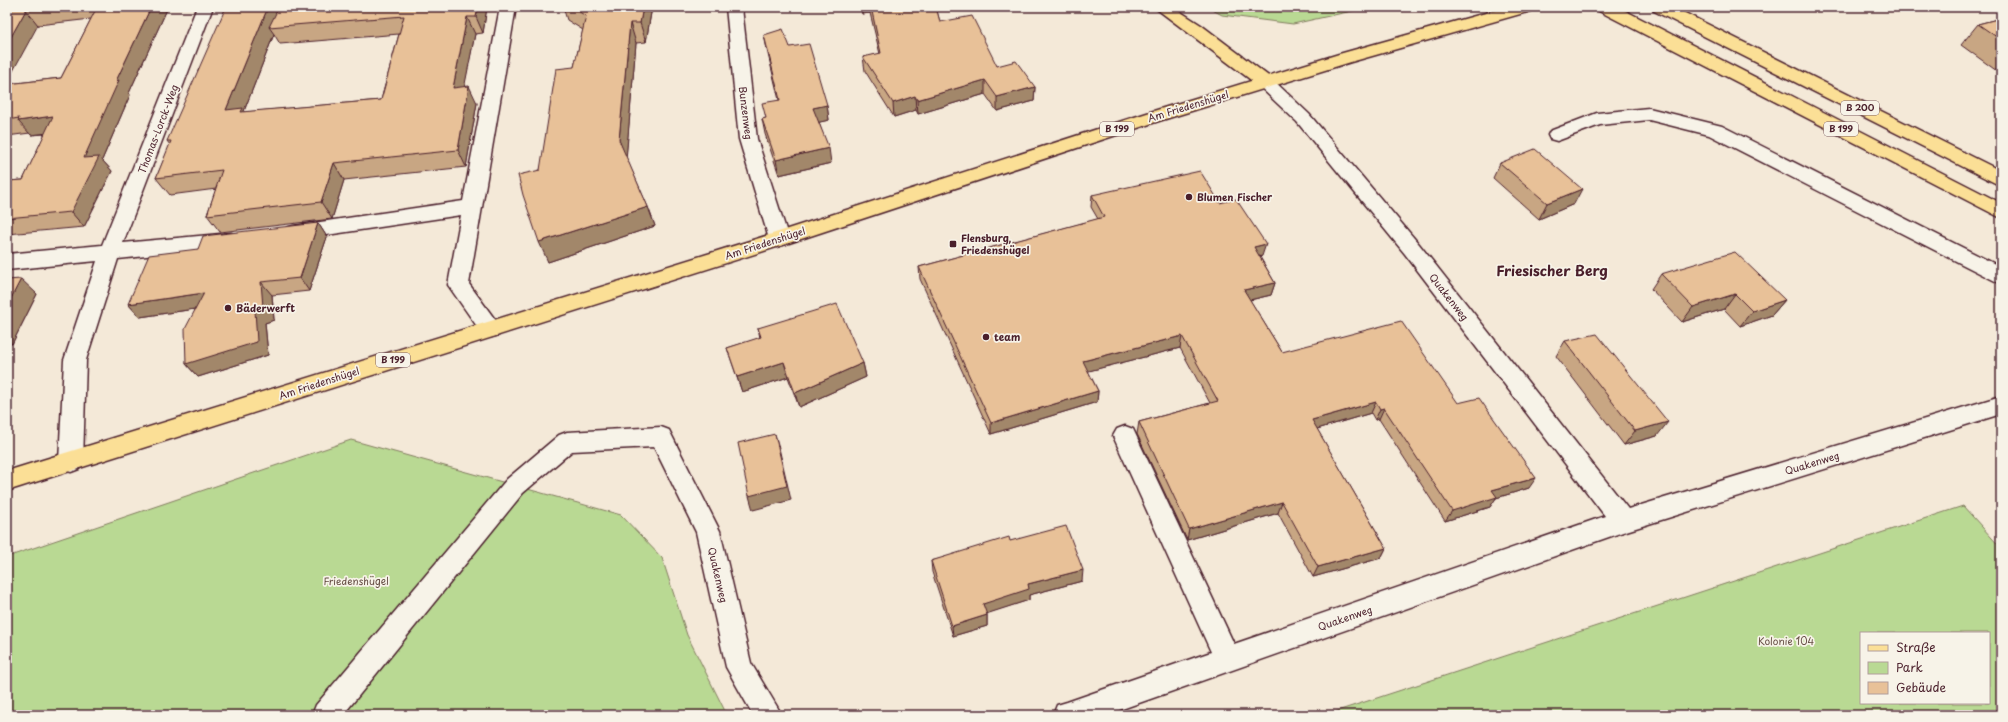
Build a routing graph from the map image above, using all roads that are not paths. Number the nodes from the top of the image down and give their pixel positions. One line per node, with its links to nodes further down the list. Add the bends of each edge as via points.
1 (205, 7): 16 (street, Thomas-Lorck-Weg)
2 (508, 7): 11 (street)
3 (1162, 7): 8 (main road)
4 (1525, 7): 8 (main road, Am Friedenshügel / B 199)
5 (1605, 7): 12 (main road, B 199)
6 (1660, 7): 10 (main road, B 200)
7 (734, 8): 15 (street, Bunzenweg, via 748,139)
8 (1265, 82): 15 (main road, Am Friedenshügel / B 199); 24 (street, Quakenweg, via 1303,118 1412,249)
9 (1557, 135): 18 (street, via 1597,119 1649,114 1715,130)
10 (2001, 179)
11 (473, 206): 13 (street); 19 (street, via 458,285)
12 (2001, 211)
13 (271, 235)
14 (248, 238): 16 (street)
15 (779, 239): 19 (main road, Am Friedenshügel / B 199)
16 (110, 250): 17 (street); 22 (street, Thomas-Lorck-Weg, via 75,360)
17 (7, 262)
18 (2001, 276)
19 (491, 329): 22 (main road, Am Friedenshügel / B 199)
20 (2001, 405): 24 (street, Quakenweg)
21 (1125, 436): 25 (street)
22 (71, 462): 23 (main road, Am Friedenshügel / B 199)
23 (7, 481)
24 (1623, 522): 25 (street, Quakenweg)
25 (1227, 659): 28 (street, Quakenweg)
26 (326, 715): 27 (street, Quakenweg, via 515,486 567,442 661,437 708,531 740,667)
27 (768, 715)
28 (1067, 715)

